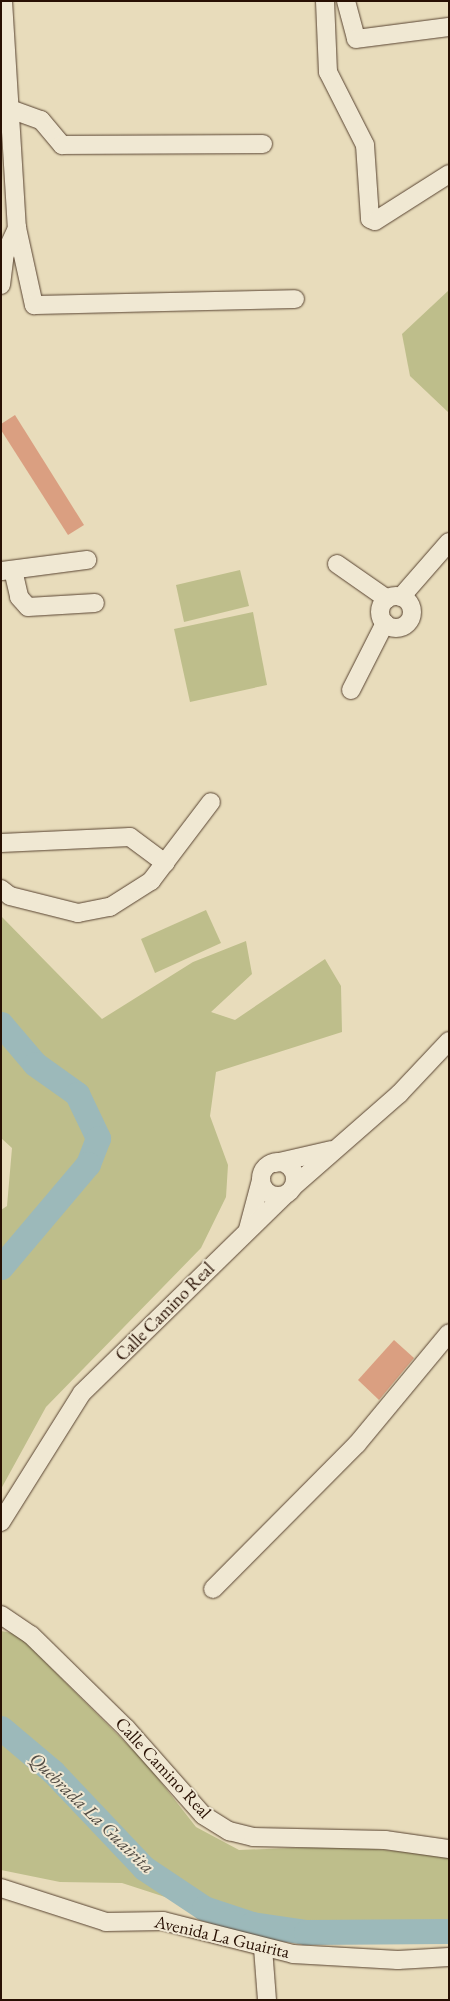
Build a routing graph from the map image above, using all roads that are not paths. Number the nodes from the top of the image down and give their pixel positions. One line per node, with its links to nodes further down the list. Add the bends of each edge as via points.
1 (325, 1): 8 (street, via 328,72 365,145 370,219 375,221)
2 (346, 1): 4 (street, via 356,39)
3 (2, 6): 5 (street)
4 (449, 26)
5 (3, 36): 6 (street)
6 (10, 109): 7 (street, via 41,120 62,145); 9 (street)
7 (264, 144)
8 (449, 174)
9 (16, 197): 10 (street); 11 (street)
10 (1, 210)
11 (18, 228): 12 (street, via 5,254); 13 (street, via 34,305)
12 (1, 285)
13 (295, 299)
14 (449, 542): 18 (street)
15 (87, 560): 17 (street)
16 (337, 564): 18 (street)
17 (7, 571): 20 (street, via 19,596)
18 (394, 598): 22 (street, via 380,614); 22 (street, via 410,604 409,620 395,628)
19 (95, 603): 20 (street)
20 (28, 606): 21 (street)
21 (8, 608)
22 (385, 623): 23 (street)
23 (351, 690)
24 (210, 802): 26 (street)
25 (1, 843): 26 (street, via 130,837)
26 (165, 863): 27 (street, via 151,881 110,907 78,913 10,896)
27 (1, 889)
28 (449, 1042): 29 (street, Calle Camino Real, via 399,1094)
29 (333, 1150): 30 (street, Calle Camino Real); 32 (street, Calle Camino Real)
30 (274, 1163): 31 (street, Calle Camino Real); 32 (street, via 288,1166)
31 (261, 1180): 32 (street, via 268,1193); 33 (street, Calle Camino Real)
32 (289, 1191): 33 (street, Calle Camino Real)
33 (247, 1230): 35 (street, Calle Camino Real, via 82,1393)
34 (449, 1333): 36 (street, via 357,1444)
35 (1, 1522)
36 (213, 1589)
37 (1, 1615): 38 (street, Calle Camino Real, via 31,1635 126,1728 203,1815 229,1832 253,1837 357,1838)
38 (449, 1849)
39 (1, 1888): 40 (street, Avenida La Guairita, via 106,1922 164,1921)
40 (264, 1948): 41 (street, Avenida La Guairita, via 398,1960); 42 (street)
41 (449, 1957)
42 (267, 2000)

